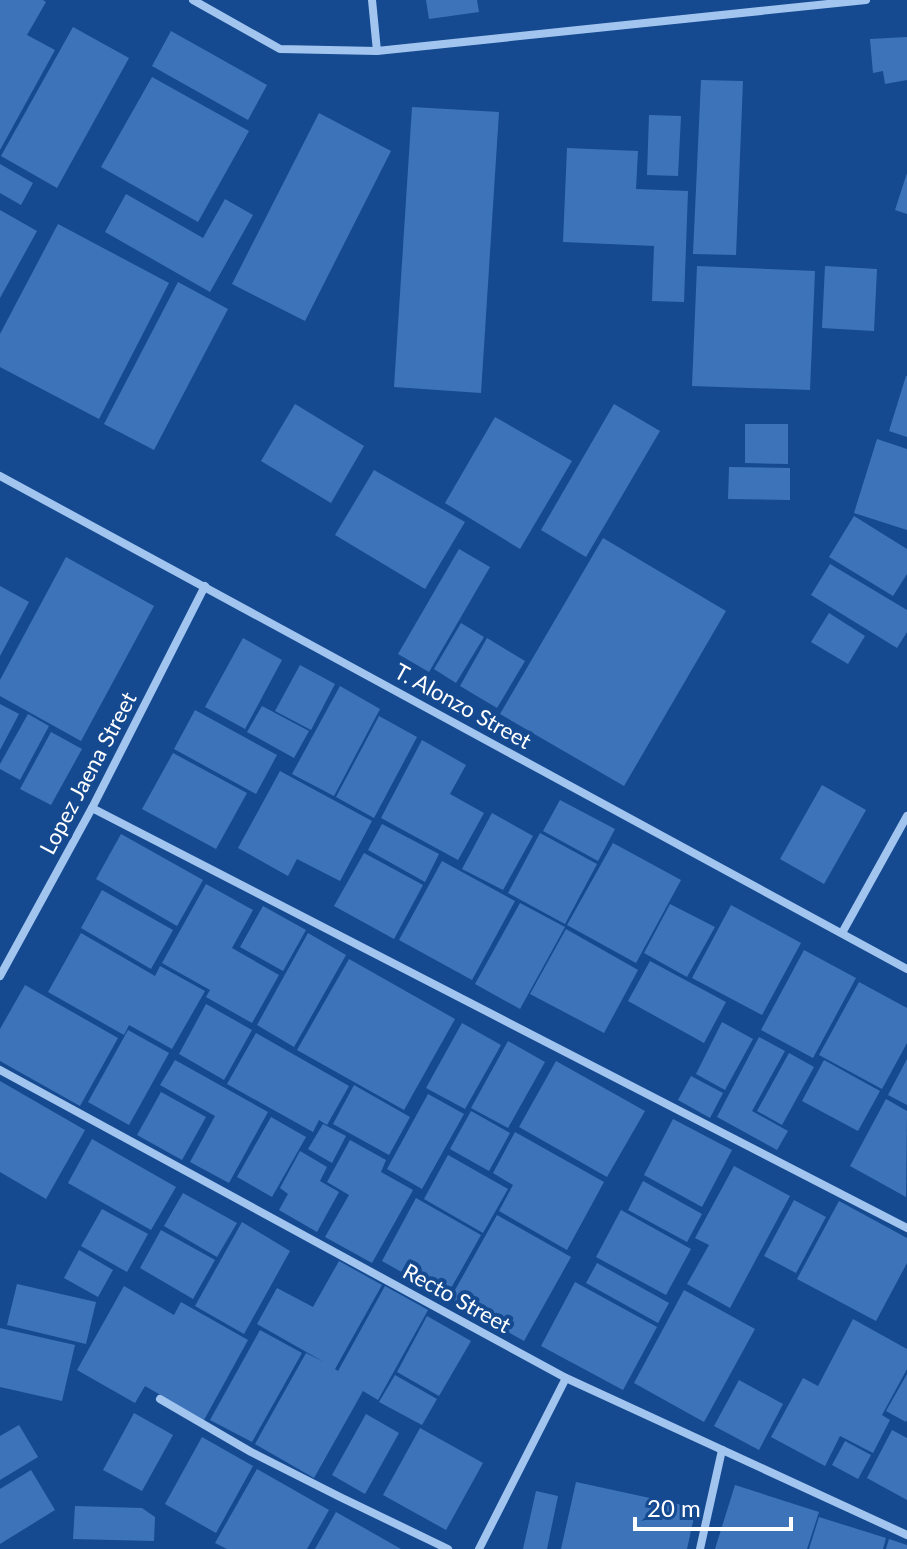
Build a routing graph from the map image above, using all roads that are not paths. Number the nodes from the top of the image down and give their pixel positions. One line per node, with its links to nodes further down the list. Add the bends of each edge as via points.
1 (193, 0): 4 (street, via 280,49)
2 (372, 0): 4 (street)
3 (866, 0): 4 (street)
4 (377, 51)
5 (0, 476): 6 (street, T. Alonzo Street)
6 (205, 586): 7 (street, Lopez Jaena Street); 9 (street, T. Alonzo Street)
7 (92, 808): 11 (street, Lopez Jaena Street); 13 (street)
8 (907, 816): 9 (street)
9 (842, 933): 10 (street, T. Alonzo Street)
10 (907, 969)
11 (0, 976)
12 (0, 1070): 14 (street, Recto Street)
13 (907, 1228)
14 (566, 1378): 16 (street, Recto Street); 19 (street)
15 (160, 1399): 18 (street, via 251,1452)
16 (722, 1450): 17 (street, Recto Street); 20 (street)
17 (907, 1535)
18 (448, 1549)
19 (479, 1549)
20 (700, 1549)

